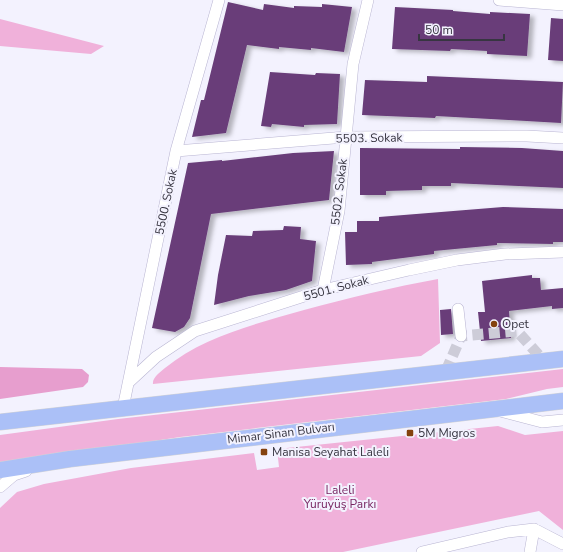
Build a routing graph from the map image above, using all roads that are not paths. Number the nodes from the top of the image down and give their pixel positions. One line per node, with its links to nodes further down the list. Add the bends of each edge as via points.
1 (219, 0): 7 (street, 5500. Sokak)
2 (368, 0): 5 (street, 5502. Sokak, via 353,64)
3 (499, 0): 4 (street)
4 (563, 5)
5 (346, 137): 6 (street, 5503. Sokak); 7 (street, 5503. Sokak); 9 (street, 5502. Sokak, via 339,211)
6 (563, 138)
7 (176, 151): 13 (street, 5500. Sokak)
8 (563, 252): 9 (street, 5501. Sokak, via 505,254 457,260)
9 (323, 290): 13 (street, 5501. Sokak, via 195,331 156,357)
10 (458, 309): 11 (street)
11 (460, 336)
12 (563, 359): 15 (highway)
13 (129, 382): 15 (street, 5500. Sokak)
14 (563, 401): 16 (highway, Mimar Sinan Bulvarı)
15 (123, 408): 18 (highway)
16 (491, 408): 17 (street, via 542,422); 19 (highway, Mimar Sinan Bulvarı)
17 (563, 420)
18 (0, 422)
19 (70, 459): 20 (highway, Mimar Sinan Bulvarı); 21 (street, via 14,475)
20 (0, 470)
21 (0, 487)
22 (534, 529): 23 (street); 24 (street, via 508,532); 25 (street)
23 (563, 544)
24 (422, 552)
25 (530, 552)

